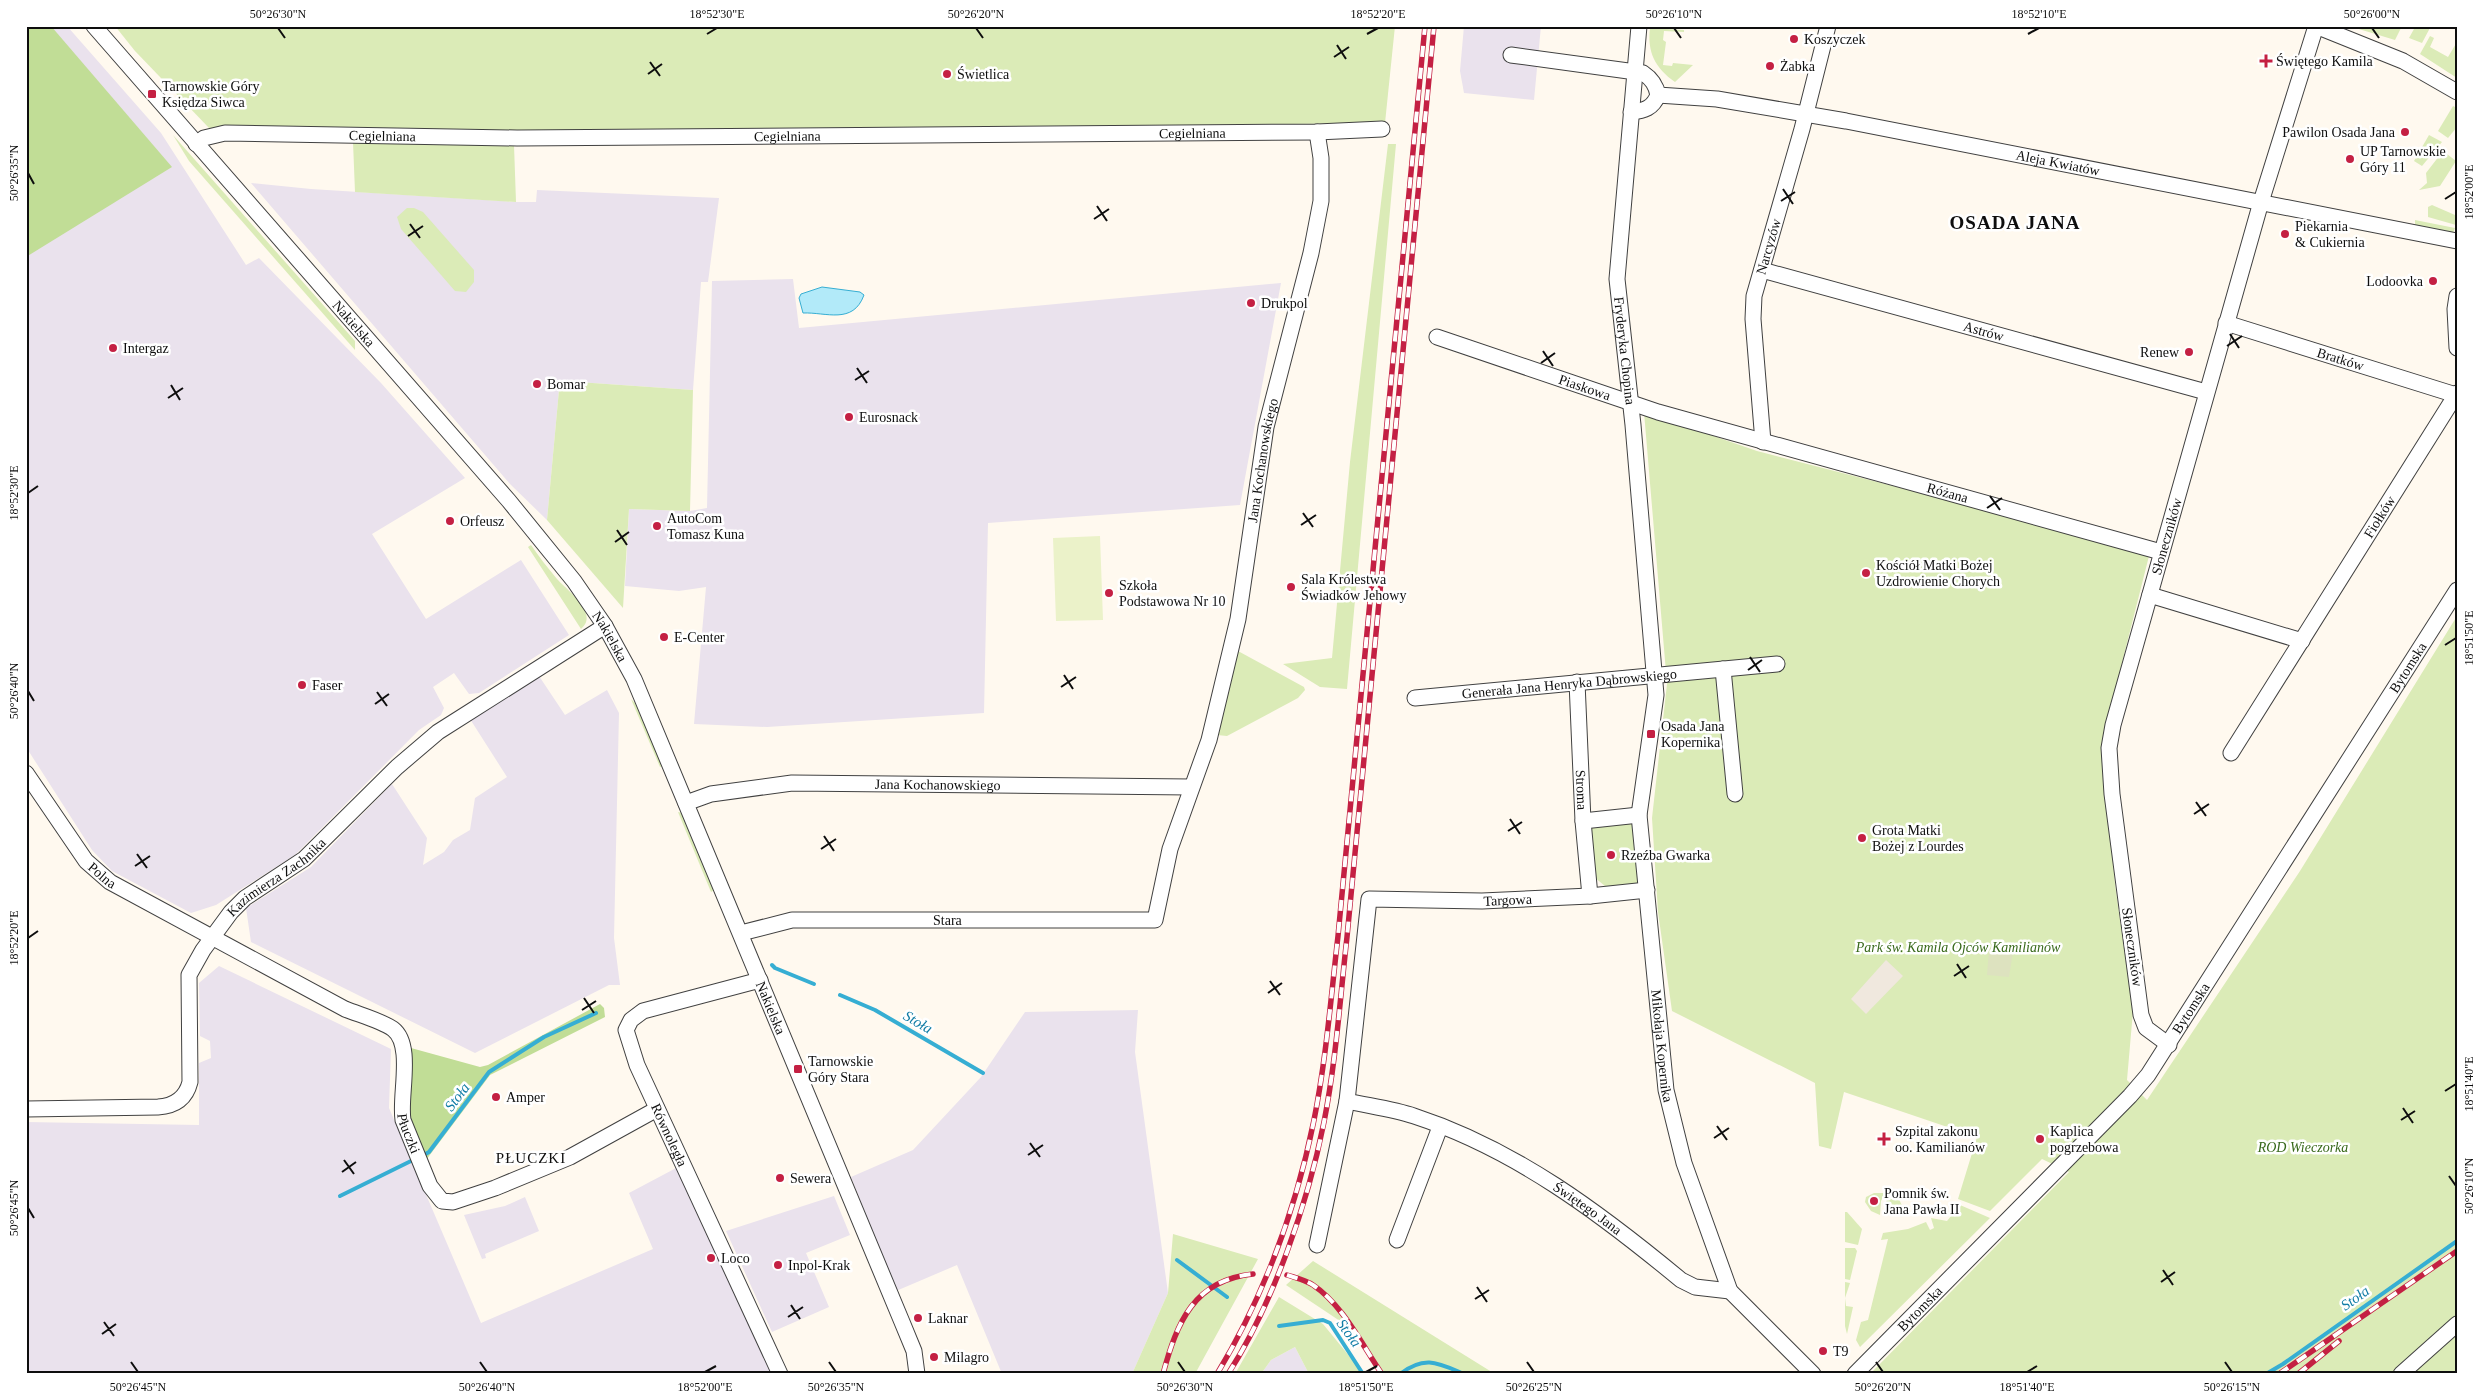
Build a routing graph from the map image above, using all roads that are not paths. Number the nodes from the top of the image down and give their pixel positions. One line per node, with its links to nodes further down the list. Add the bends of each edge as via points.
1 (94, 26): 13 (street, Nakielska)
2 (1639, 26): 6 (street, Fryderyka Chopina)
3 (1828, 26): 10 (street, Narcyzów)
4 (2316, 26): 7 (street, Słoneczników, via 2403,61); 14 (street, Słoneczników)
5 (1511, 55): 6 (street)
6 (1635, 72): 8 (street, via 1651,79); 9 (street, Fryderyka Chopina)
7 (2457, 92)
8 (1658, 95): 9 (street, via 1650,107); 10 (street, Aleja Kwiatów, via 1717,99)
9 (1631, 112): 23 (street, Fryderyka Chopina, via 1617,279)
10 (1806, 114): 14 (street, Aleja Kwiatów); 16 (street, Narcyzów)
11 (1382, 129): 12 (street, Cegielniana)
12 (1317, 132): 13 (street, Cegielniana, via 517,138 224,133 204,138); 37 (street, Jana Kochanowskiego, via 1321,201 1266,427 1238,619 1210,740)
13 (196, 144): 28 (street, Nakielska, via 509,501 574,581)
14 (2261, 202): 15 (street, Aleja Kwiatów); 18 (street, Słoneczników)
15 (2457, 241)
16 (1762, 270): 21 (street, Astrów); 24 (street, Narcyzów, via 1754,296 1753,319)
17 (2457, 296): 20 (street, via 2454,309)
18 (2226, 323): 21 (street, Słoneczników); 22 (street, Bratków)
19 (1437, 337): 23 (street, Piaskowa)
20 (2457, 348)
21 (2206, 392): 25 (street, Słoneczników)
22 (2456, 394): 29 (street, Fiołków)
23 (1630, 403): 24 (street, Piaskowa); 32 (street, Fryderyka Chopina)
24 (1763, 442): 25 (street, Różana)
25 (2161, 552): 27 (street, Słoneczników)
26 (2457, 590): 48 (street, Bytomska)
27 (2150, 595): 29 (street); 48 (street, Słoneczników, via 2109,748 2141,1015 2146,1028)
28 (605, 626): 39 (street, Nakielska, via 634,679); 46 (street, Kazimierza Zachnika, via 432,737 304,859 245,898)
29 (2302, 641): 35 (street, Fiołków)
30 (1777, 664): 31 (street, Generała Jana Henryka Dąbrowskiego)
31 (1723, 669): 32 (street, Generała Jana Henryka Dąbrowskiego); 38 (street)
32 (1655, 674): 33 (street, Generała Jana Henryka Dąbrowskiego); 40 (street, Mikołaja Kopernika, via 1656,695)
33 (1577, 682): 34 (street, Generała Jana Henryka Dąbrowskiego); 41 (street, Stroma)
34 (1415, 698)
35 (2231, 753)
36 (26, 773): 46 (street, Polna, via 76,848 102,876)
37 (1191, 787): 39 (street, Jana Kochanowskiego, via 792,783 711,794); 44 (street, Jana Kochanowskiego, via 1170,849)
38 (1735, 794)
39 (686, 803): 45 (street, Nakielska)
40 (1639, 815): 41 (street); 42 (street, Mikołaja Kopernika)
41 (1583, 821): 43 (street, Stroma)
42 (1647, 890): 43 (street, Targowa); 55 (street, Mikołaja Kopernika, via 1666,1090 1684,1163)
43 (1590, 896): 49 (street, Targowa, via 1482,901 1369,899)
44 (1155, 920): 45 (street, Stara, via 792,920)
45 (741, 933): 47 (street, Nakielska)
46 (213, 938): 50 (street, Kazimierza Zachnika, via 190,975 190,1082 188,1090 178,1101 166,1107); 51 (street, Płuczki, via 396,1033 404,1047 401,1109 406,1132 437,1197 442,1201 453,1202 495,1188 570,1157)
47 (760, 980): 51 (street, Równoległa, via 643,1011 628,1023 628,1042); 58 (street, Nakielska, via 914,1352)
48 (2168, 1045): 60 (street, Bytomska, via 2130,1096)
49 (1348, 1102): 52 (street, Świętego Jana, via 1414,1116); 54 (street)
50 (26, 1109)
51 (656, 1109): 57 (street, Równoległa)
52 (1440, 1127): 53 (street); 55 (street, Świętego Jana, via 1545,1178 1620,1230 1681,1280 1695,1287)
53 (1398, 1240)
54 (1317, 1244)
55 (1730, 1291): 59 (street, Mikołaja Kopernika)
56 (2457, 1324): 61 (street)
57 (780, 1374)
58 (917, 1374)
59 (1813, 1374)
60 (1855, 1374)
61 (2401, 1374)

